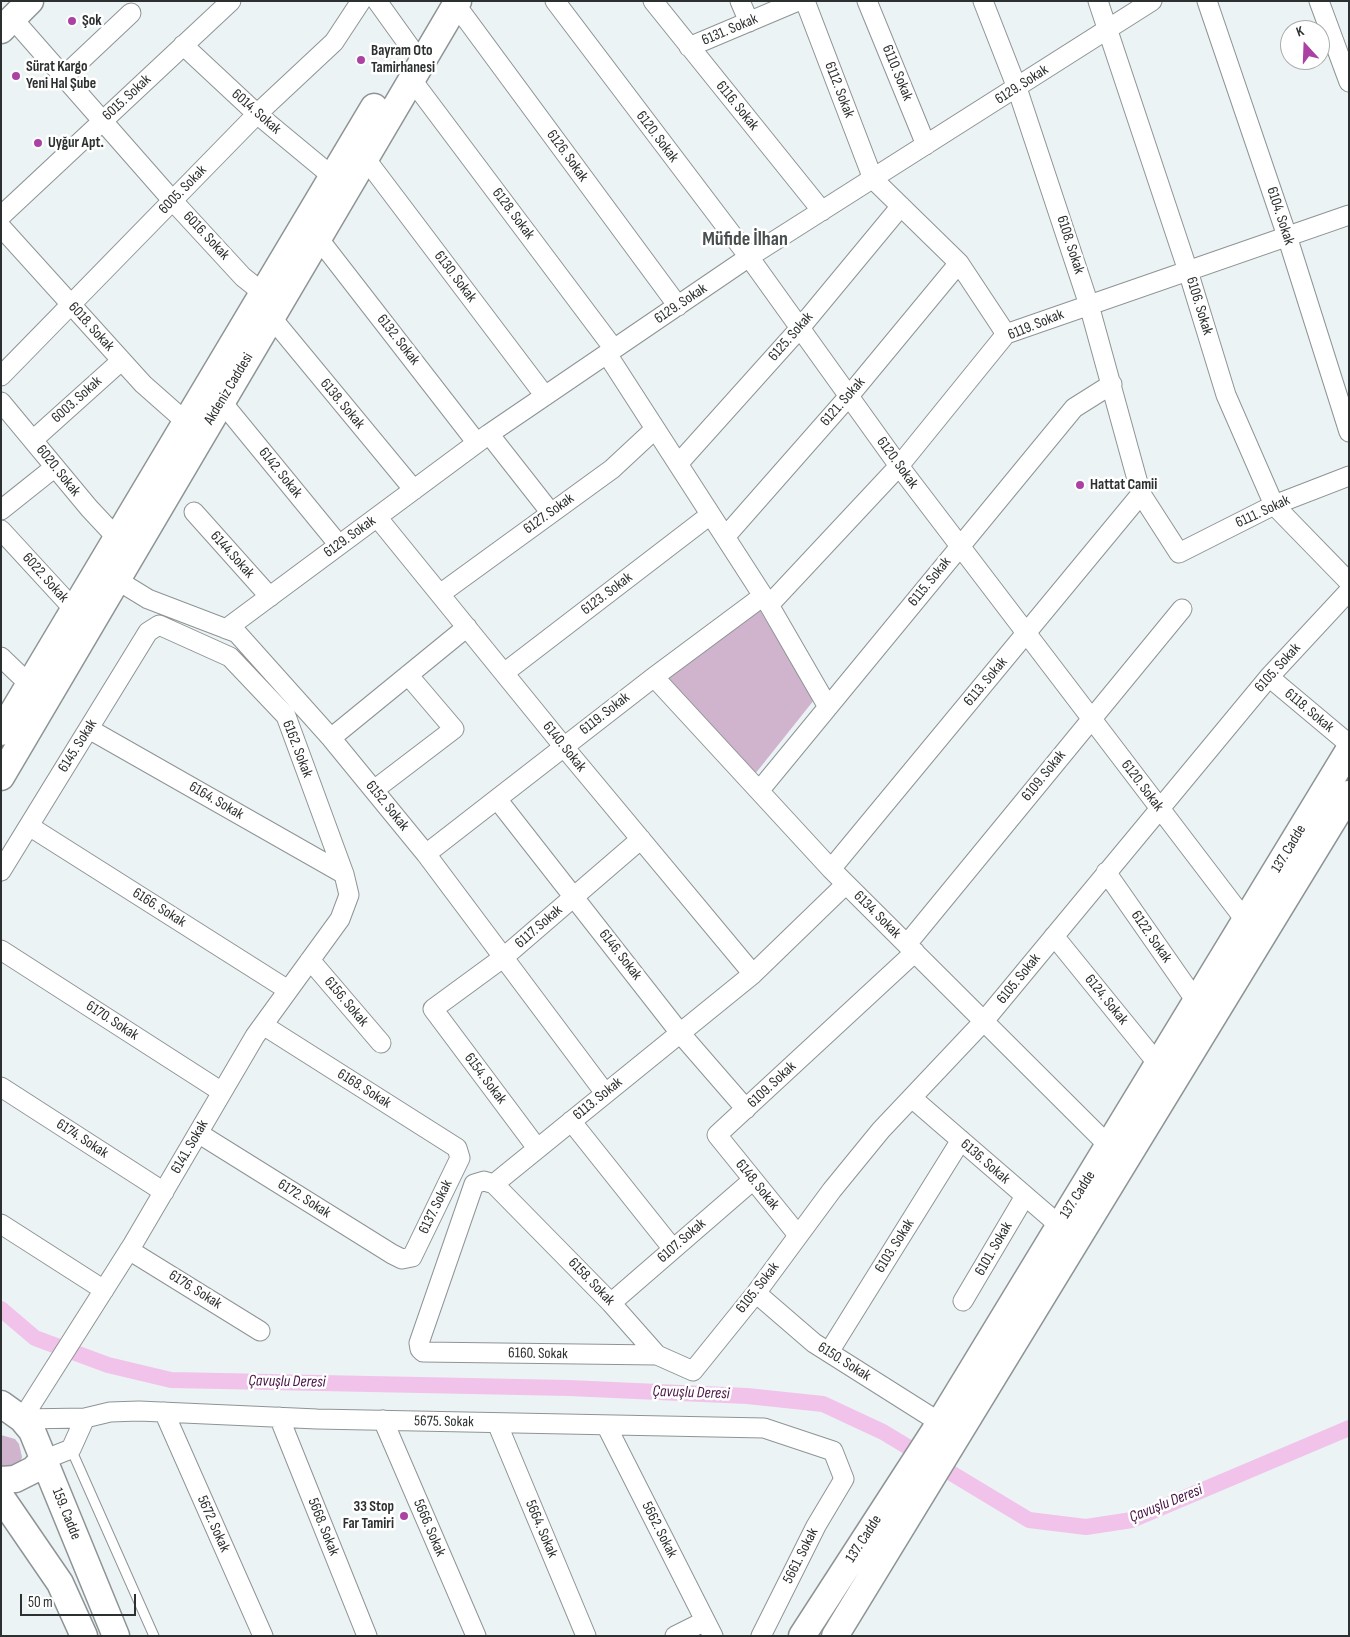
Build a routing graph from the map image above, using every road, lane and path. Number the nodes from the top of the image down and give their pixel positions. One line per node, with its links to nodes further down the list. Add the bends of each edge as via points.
1 (231, 1): 20 (street, 6015. Sokak)
2 (361, 1): 27 (street, 6005. Sokak, via 334,42)
3 (377, 1): 21 (street)
4 (555, 1): 41 (street, 6120. Sokak)
5 (653, 1): 22 (street, 6116. Sokak)
6 (740, 1): 18 (street)
7 (798, 1): 18 (street, 6131. Sokak)
8 (805, 1): 32 (street, 6112. Sokak)
9 (867, 1): 29 (street, 6110. Sokak)
10 (983, 1): 26 (street, 6108. Sokak)
11 (1098, 1): 19 (street, 6106. Sokak)
12 (1152, 1): 19 (street, 6129. Sokak)
13 (1207, 1): 39 (street, 6104. Sokak)
14 (1319, 1): 25 (street)
15 (450, 3): 21 (main road, Akdeniz Caddesi); 24 (main road, Akdeniz Caddesi); 47 (street, 6126. Sokak)
16 (131, 13): 23 (street)
17 (15, 17): 23 (street, 6016. Sokak)
18 (749, 22): 22 (street, 6131. Sokak)
19 (1108, 29): 26 (street, 6129. Sokak); 43 (street, 6106. Sokak)
20 (183, 45): 27 (street, 6014. Sokak); 28 (street, 6015. Sokak)
21 (410, 47): 31 (main road, Akdeniz Caddesi)
22 (689, 47): 35 (street, 6116. Sokak)
23 (64, 77): 28 (street, 6016. Sokak)
24 (412, 80): 30 (main road, Akdeniz Caddesi); 50 (street, 6128. Sokak)
25 (1349, 82)
26 (1017, 88): 29 (street, 6129. Sokak); 46 (street, 6108. Sokak)
27 (257, 114): 31 (street, 6014. Sokak); 33 (street, 6005. Sokak)
28 (103, 121): 33 (street, 6016. Sokak); 37 (street, 6015. Sokak)
29 (926, 145): 32 (street, 6129. Sokak)
30 (365, 158): 40 (main road, Akdeniz Caddesi); 54 (street, 6130. Sokak)
31 (332, 177): 45 (main road, Akdeniz Caddesi)
32 (873, 179): 34 (street); 35 (street, 6129. Sokak)
33 (172, 200): 44 (street, 6005. Sokak); 45 (street, 6016. Sokak)
34 (901, 206): 42 (street); 48 (street, 6125. Sokak)
35 (822, 212): 41 (street, 6129. Sokak)
36 (1349, 215): 39 (street, 6119. Sokak)
37 (1, 216)
38 (1, 227): 44 (street, 6018. Sokak)
39 (1287, 236): 43 (street, 6119. Sokak); 60 (street, 6104. Sokak)
40 (318, 238): 45 (main road, Akdeniz Caddesi); 61 (street, 6132. Sokak)
41 (749, 257): 47 (street, 6129. Sokak); 48 (street, 6120. Sokak)
42 (959, 264): 49 (street); 55 (street, 6121. Sokak)
43 (1188, 271): 46 (street, 6119. Sokak); 69 (street, 6106. Sokak, via 1226,395)
44 (70, 305): 51 (street, 6018. Sokak); 52 (street, 6005. Sokak)
45 (267, 305): 56 (main road, Akdeniz Caddesi); 58 (main road, Akdeniz Caddesi); 67 (street, 6138. Sokak)
46 (1090, 305): 49 (street, 6119. Sokak); 53 (street, 6108. Sokak)
47 (678, 306): 50 (street, 6129. Sokak)
48 (800, 328): 55 (street, 6120. Sokak); 63 (street, 6125. Sokak)
49 (1006, 334): 64 (street, 6119. Sokak)
50 (610, 352): 54 (street, 6129. Sokak); 59 (street, 6128. Sokak)
51 (121, 361): 58 (street, 6018. Sokak); 62 (street, 6003. Sokak)
52 (1, 376)
53 (1112, 384): 68 (street, 6108. Sokak); 79 (street, 6115. Sokak, via 1074,408)
54 (545, 396): 61 (street, 6129. Sokak)
55 (849, 396): 64 (street, 6120. Sokak); 76 (street, 6121. Sokak)
56 (221, 401): 78 (street, 6142. Sokak); 81 (main road, Akdeniz Caddesi)
57 (1, 402): 62 (street, 6020. Sokak)
58 (186, 422): 77 (main road, Akdeniz Caddesi)
59 (655, 429): 63 (street, 6128. Sokak); 72 (street, 6127. Sokak, via 612,469)
60 (1349, 432)
61 (483, 439): 67 (street, 6129. Sokak); 72 (street, 6132. Sokak)
62 (33, 440): 65 (street, 6020. Sokak)
63 (678, 464): 73 (street, 6128. Sokak)
64 (899, 466): 79 (street, 6120. Sokak); 86 (street, 6119. Sokak)
65 (56, 467): 70 (street); 77 (street, 6020. Sokak)
66 (1349, 476): 69 (street, 6111. Sokak)
67 (414, 490): 74 (street, 6129. Sokak)
68 (1141, 494): 80 (street, 6108. Sokak); 92 (street, 6113. Sokak)
69 (1274, 505): 80 (street, 6111. Sokak); 82 (street, 6106. Sokak)
70 (1, 510)
71 (194, 512): 85 (street, 6144.Sokak)
72 (552, 513): 84 (street, 6127. Sokak)
73 (710, 515): 76 (street, 6128. Sokak); 94 (street, 6123. Sokak)
74 (377, 517): 78 (street, 6129. Sokak); 84 (street, 6140. Sokak)
75 (1, 530): 88 (street, 6022. Sokak)
76 (725, 537): 86 (street, 6128. Sokak)
77 (117, 538): 88 (main road, Akdeniz Caddesi)
78 (339, 545): 85 (street, 6129. Sokak)
79 (960, 546): 92 (street, 6120. Sokak); 99 (street, 6115. Sokak)
80 (1179, 553)
81 (117, 580): 88 (main road, Akdeniz Caddesi); 91 (street, 6152. Sokak, via 148,599)
82 (1349, 582)
83 (1349, 591): 97 (street, 6105. Sokak)
84 (440, 594): 90 (street, 6140. Sokak)
85 (270, 597): 91 (street, 6129. Sokak)
86 (766, 601): 96 (street, 6119. Sokak); 99 (street, 6128. Sokak)
87 (1182, 609): 100 (street, 6109. Sokak)
88 (82, 618): 98 (main road, Akdeniz Caddesi); 107 (main road, Akdeniz Caddesi)
89 (159, 625): 101 (street, 6145. Sokak, via 148,632); 119 (street, 6162. Sokak, via 230,658 286,716)
90 (467, 627): 94 (street, 6140. Sokak); 95 (street)
91 (226, 629): 103 (street, 6152. Sokak, via 237,633)
92 (1026, 633): 100 (street, 6120. Sokak); 116 (street, 6113. Sokak)
93 (1, 657): 98 (street)
94 (504, 673): 105 (street, 6140. Sokak)
95 (408, 675): 103 (street); 108 (street, via 454,729)
96 (654, 677): 105 (street, 6119. Sokak); 109 (street, 6134. Sokak)
97 (1268, 677): 104 (street, 6118. Sokak); 112 (street, 6105. Sokak)
98 (30, 685): 102 (main road, Akdeniz Caddesi)
99 (828, 707): 109 (street, 6115. Sokak)
100 (1091, 718): 112 (street, 6120. Sokak); 124 (street, 6109. Sokak)
101 (89, 729): 113 (street, 6145. Sokak); 119 (street, 6164. Sokak)
102 (1, 732)
103 (331, 738): 108 (street, 6152. Sokak)
104 (1349, 744)
105 (564, 747): 111 (street, 6119. Sokak); 114 (street, 6140. Sokak)
106 (1349, 750): 122 (main road, 137. Cadde)
107 (1, 777)
108 (374, 790): 115 (street, 6152. Sokak)
109 (759, 790): 116 (street, 6134. Sokak)
110 (1349, 794): 175 (main road, 137. Cadde)
111 (497, 799): 115 (street, 6119. Sokak); 121 (street, 6146. Sokak)
112 (1159, 809): 118 (street, 6105. Sokak); 122 (street, 6120. Sokak)
113 (29, 826): 117 (street, 6145. Sokak); 129 (street, 6166. Sokak)
114 (641, 839): 121 (street, 6117. Sokak); 128 (street, 6140. Sokak)
115 (426, 854): 126 (street, 6152. Sokak)
116 (831, 869): 120 (street, 6134. Sokak)
117 (1, 871)
118 (1106, 872): 123 (street, 6105. Sokak); 130 (street, 6122. Sokak)
119 (344, 874): 127 (street, 6141. Sokak, via 349,895 340,919)
120 (846, 884): 124 (street, 6134. Sokak); 128 (street, 6113. Sokak)
121 (574, 897): 126 (street, 6117. Sokak); 134 (street, 6146. Sokak)
122 (1245, 920): 130 (main road, 137. Cadde)
123 (1054, 936): 132 (street, 6105. Sokak); 136 (street, 6124. Sokak)
124 (911, 948): 132 (street, 6134. Sokak); 141 (street, 6109. Sokak)
125 (1, 950): 138 (street, 6170. Sokak)
126 (504, 957): 131 (street, 6117. Sokak); 139 (street, 6152. Sokak)
127 (310, 960): 129 (street, 6141. Sokak); 135 (street, 6156. Sokak)
128 (753, 974): 134 (street, 6113. Sokak)
129 (288, 990): 133 (street, 6141. Sokak)
130 (1196, 1001): 136 (main road, 137. Cadde)
131 (433, 1009): 147 (street, 6154. Sokak)
132 (984, 1021): 140 (street, 6105. Sokak); 146 (street, 6134. Sokak)
133 (263, 1025): 138 (street, 6141. Sokak); 148 (street, 6168. Sokak, via 457,1148)
134 (680, 1033): 139 (street, 6113. Sokak); 141 (street, 6146. Sokak)
135 (381, 1043)
136 (1158, 1064): 146 (main road, 137. Cadde)
137 (1, 1087): 151 (street, 6174. Sokak)
138 (222, 1092): 143 (street, 6141. Sokak)
139 (605, 1093): 142 (street, 6113. Sokak)
140 (912, 1098): 145 (street, 6136. Sokak); 155 (street, 6105. Sokak, via 881,1130)
141 (746, 1109): 144 (street, 6109. Sokak)
142 (570, 1121): 147 (street, 6113. Sokak); 156 (street)
143 (198, 1133): 151 (street, 6141. Sokak); 158 (street, 6172. Sokak, via 392,1254 402,1259)
144 (717, 1135): 149 (street, 6148. Sokak)
145 (961, 1140): 152 (street, 6136. Sokak); 165 (street, 6103. Sokak)
146 (1108, 1145): 154 (main road, 137. Cadde)
147 (537, 1148): 150 (street, 6113. Sokak)
148 (460, 1158): 158 (street, 6137. Sokak)
149 (753, 1180): 155 (street, 6148. Sokak); 156 (street, 6107. Sokak)
150 (494, 1184): 162 (street, 6158. Sokak); 164 (street, 6113. Sokak, via 484,1181 474,1184 419,1343)
151 (164, 1192): 157 (street, 6141. Sokak)
152 (1025, 1196): 154 (street, 6136. Sokak); 161 (street, 6101. Sokak)
153 (1, 1224): 159 (street)
154 (1059, 1226): 175 (main road, 137. Cadde)
155 (798, 1235): 160 (street, 6105. Sokak)
156 (673, 1249): 162 (street, 6107. Sokak)
157 (130, 1250): 159 (street, 6141. Sokak); 163 (street, 6176. Sokak)
158 (412, 1256)
159 (104, 1290): 169 (street, 6141. Sokak, via 48,1377)
160 (756, 1293): 165 (street, 6150. Sokak); 167 (street, 6105. Sokak)
161 (963, 1302)
162 (611, 1303): 166 (street, 6158. Sokak)
163 (260, 1331)
164 (420, 1348): 166 (street, 6160. Sokak, via 423,1352)
165 (829, 1352): 175 (street, 6150. Sokak)
166 (657, 1355): 167 (street, 6158. Sokak)
167 (693, 1370)
168 (164, 1412): 170 (street, 5675. Sokak); 171 (street, 5675. Sokak, via 110,1412); 186 (street, 5672. Sokak)
169 (9, 1413): 171 (street, 5675. Sokak); 177 (main road, 159. Cadde, via 32,1431)
170 (279, 1417): 172 (street, 5675. Sokak); 187 (street, 5668. Sokak)
171 (85, 1418): 176 (street)
172 (383, 1420): 173 (street, 5675. Sokak); 182 (street, 5666. Sokak)
173 (496, 1423): 174 (street, 5675. Sokak); 188 (street, 5664. Sokak)
174 (606, 1425): 178 (street, 5675. Sokak, via 764,1428 833,1451); 181 (street, 5662. Sokak)
175 (941, 1433): 180 (main road, 137. Cadde)
176 (71, 1448): 177 (street); 185 (lane, 159. Cadde)
177 (44, 1460): 179 (main road, via 15,1479); 184 (main road, 159. Cadde)
178 (844, 1479): 190 (street, 5661. Sokak, via 816,1526)
179 (2, 1497): 183 (main road, via 60,1583)
180 (901, 1504): 191 (main road, 137. Cadde); 192 (main road, 137. Cadde)
181 (709, 1629): 189 (street)
182 (471, 1634)
183 (84, 1636)
184 (116, 1636)
185 (154, 1636)
186 (262, 1636)
187 (367, 1636)
188 (586, 1636)
189 (675, 1636)
190 (761, 1636)
191 (802, 1636)
192 (835, 1636)

